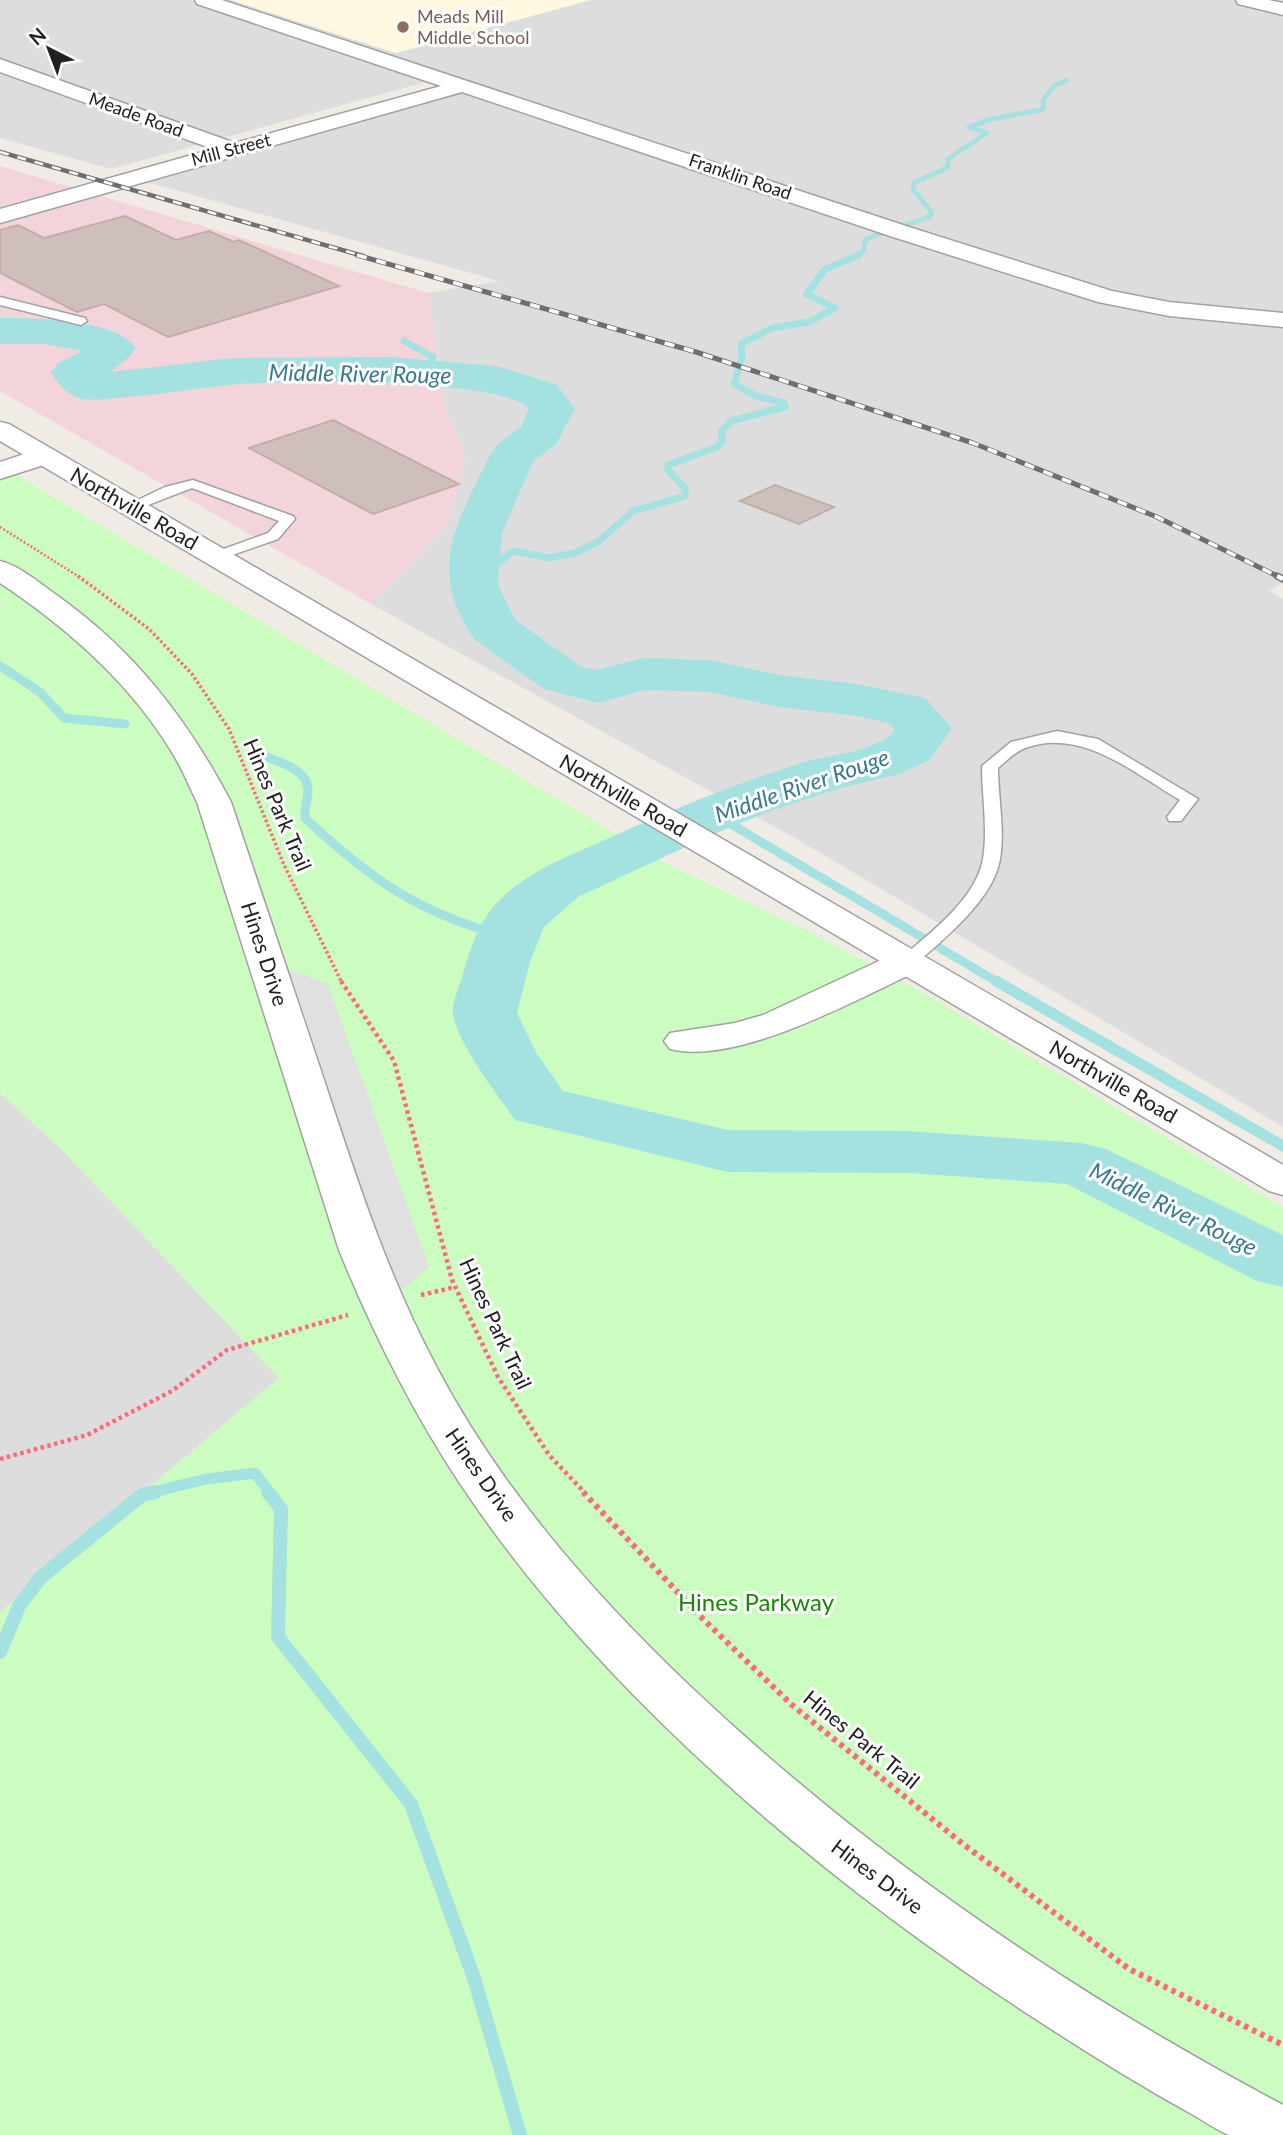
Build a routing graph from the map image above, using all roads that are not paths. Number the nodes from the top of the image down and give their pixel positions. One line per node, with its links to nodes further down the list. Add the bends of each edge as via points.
1 (204, 0): 5 (street, Franklin Road)
2 (1245, 0): 3 (street)
3 (1283, 9)
4 (0, 65): 6 (street, Meade Road)
5 (462, 86): 6 (street, Mill Street); 9 (street, Franklin Road, via 1018,271 1130,303)
6 (234, 150): 7 (street, Mill Street)
7 (0, 216)
8 (0, 301): 10 (lane)
9 (1283, 320)
10 (81, 321)
11 (0, 430): 12 (street, Northville Road)
12 (43, 456): 13 (street); 14 (street, Northville Road)
13 (0, 471)
14 (130, 507): 15 (street, Northville Road); 15 (lane, via 193,484 288,519 273,536)
15 (215, 556): 18 (street, Northville Road)
16 (0, 570): 21 (street, Hines Drive, via 100,644 151,697 186,747 214,802 360,1250 383,1305 427,1392 496,1499 557,1577 613,1641 747,1771 826,1838 1048,1999)
17 (1175, 817): 18 (lane, via 1190,799 1092,742 1057,736 1017,745 990,766 989,869 942,930)
18 (907, 962): 19 (street, via 776,1023 738,1034); 20 (street, Northville Road)
19 (683, 1041)
20 (1283, 1182)
21 (1283, 2134)

